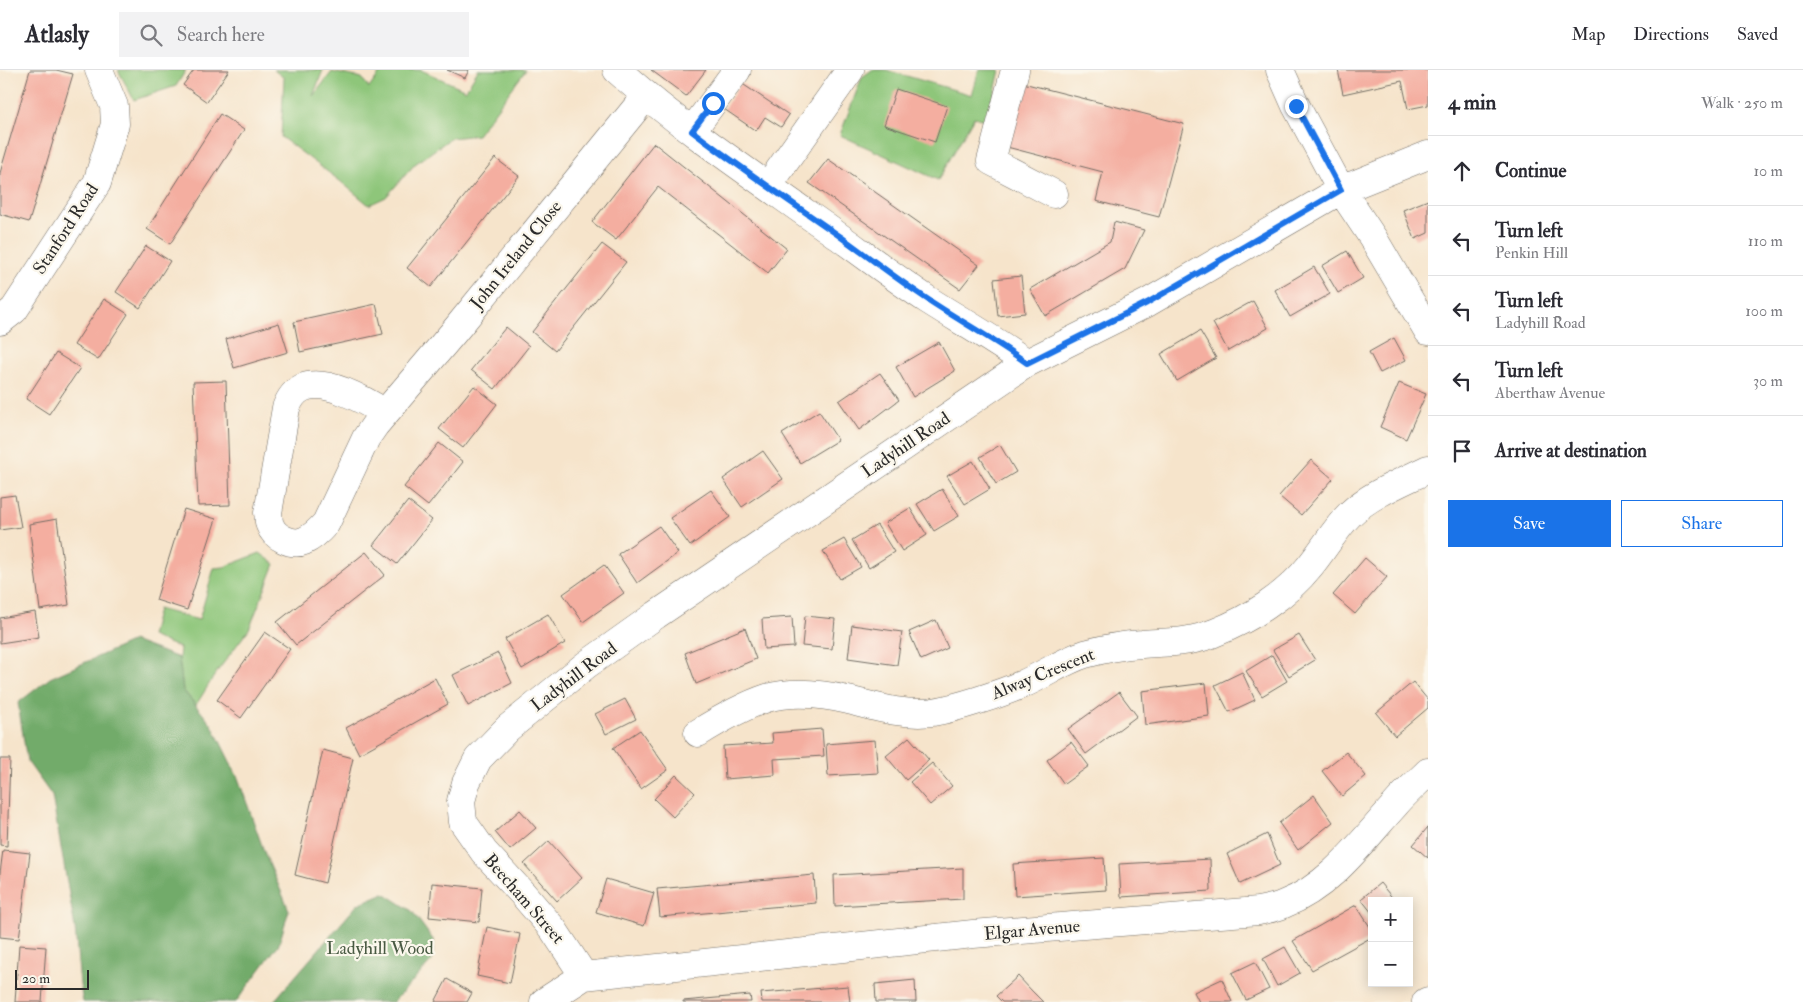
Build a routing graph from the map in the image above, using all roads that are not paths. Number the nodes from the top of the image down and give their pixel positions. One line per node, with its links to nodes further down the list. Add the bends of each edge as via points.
1 (99, 70): 13 (street, Stanford Road, via 114,106 115,124 97,183 14,310)
2 (617, 70): 7 (street)
3 (737, 70): 8 (street)
4 (850, 70): 10 (street)
5 (1015, 70): 12 (street, via 991,161)
6 (1280, 70): 11 (street)
7 (646, 96): 8 (street); 16 (street, John Ireland Close)
8 (692, 131): 10 (street)
9 (1428, 155): 11 (street, Ladyhill Road)
10 (768, 186): 15 (street, via 894,277)
11 (1341, 190): 14 (street); 15 (street, Ladyhill Road, via 1147,303)
12 (1054, 194)
13 (0, 321)
14 (1428, 331)
15 (1027, 363): 20 (street, Ladyhill Road, via 656,615 545,697 478,759 461,801)
16 (385, 413): 16 (street, John Ireland Close, via 366,438 326,523 317,534 302,542 288,542 278,536 270,526 268,513 290,398 302,388 316,384 370,403)
17 (1428, 469): 18 (street, Alway Crescent, via 1372,498 1351,513 1293,585 1272,602 1215,633 1192,641 1141,644 1085,654 1022,684 933,712 903,712 823,695 796,695 768,698)
18 (698, 733)
19 (1428, 772): 21 (street, Elgar Avenue, via 1350,857 1328,876 1285,904 1258,911 973,934)
20 (463, 822): 21 (street, Beecham Street, via 484,852 553,929)
21 (584, 976): 22 (street)
22 (544, 1002)

